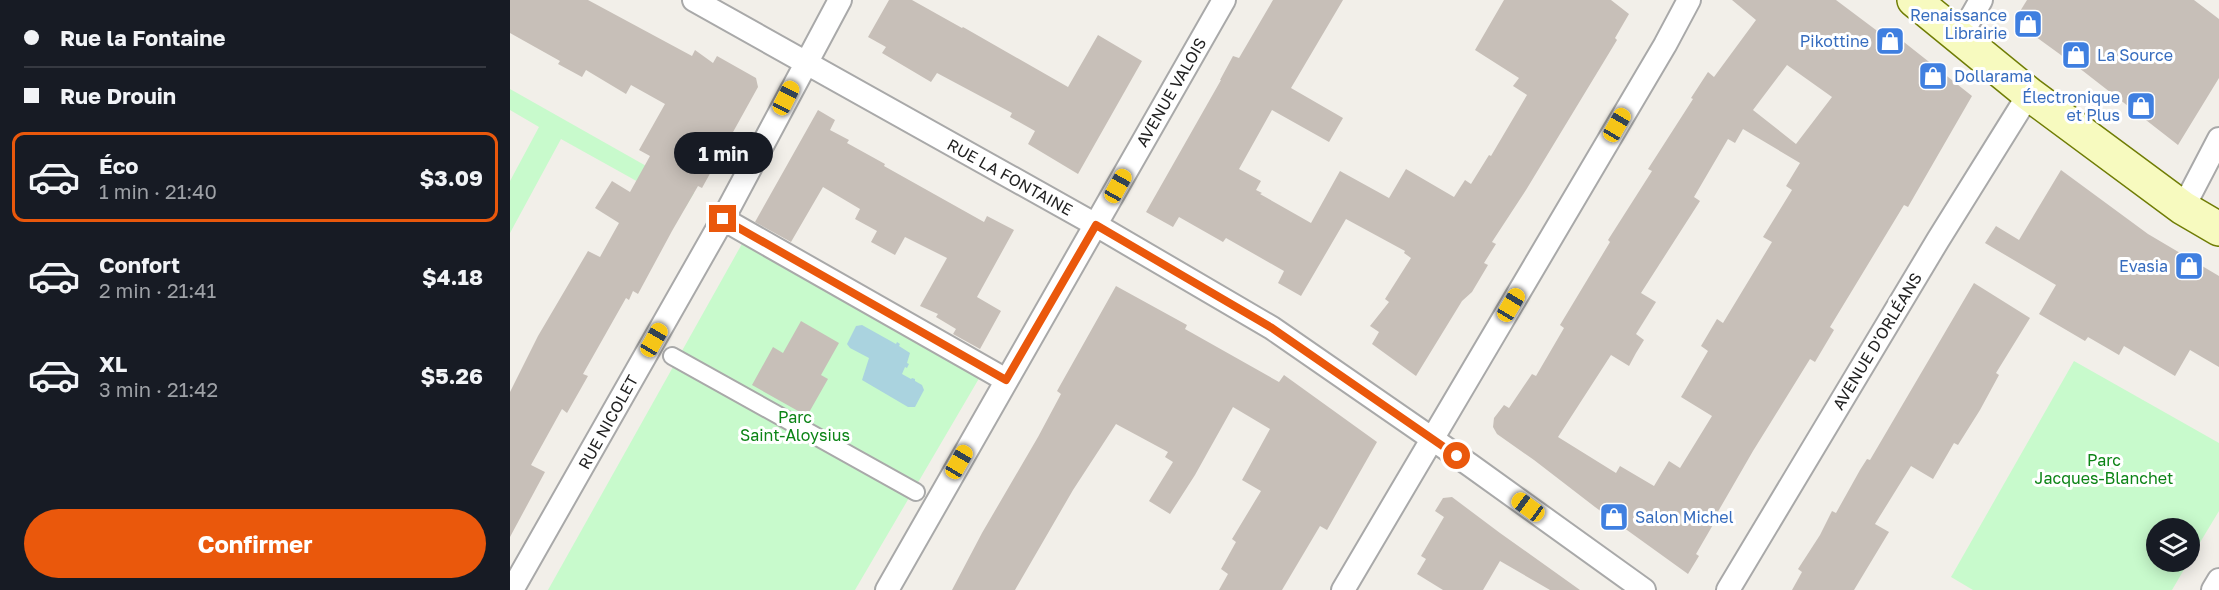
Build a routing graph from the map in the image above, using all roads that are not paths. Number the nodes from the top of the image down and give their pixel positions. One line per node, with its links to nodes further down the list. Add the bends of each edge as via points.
1 (694, 0): 8 (street, RUE LA FONTAINE)
2 (840, 0): 8 (street, RUE NICOLET)
3 (1224, 0): 13 (street, AVENUE VALOIS)
4 (1689, 0): 17 (street)
5 (1914, 0): 7 (main road)
6 (1981, 0): 7 (street)
7 (1960, 38): 9 (main road)
8 (805, 61): 12 (street, RUE NICOLET); 13 (street, RUE LA FONTAINE)
9 (2029, 94): 11 (main road); 24 (street, AVENUE D'ORLÉANS)
10 (2219, 139): 11 (street)
11 (2183, 208): 14 (main road)
12 (723, 219): 16 (street); 20 (street, RUE NICOLET)
13 (1096, 225): 16 (street, AVENUE VALOIS); 17 (street, RUE LA FONTAINE, via 1272,328)
14 (2219, 229)
15 (672, 356): 18 (street)
16 (1006, 380): 21 (street, AVENUE VALOIS)
17 (1432, 439): 22 (street); 23 (street, RUE LA FONTAINE)
18 (916, 492)
19 (2219, 580): 25 (street)
20 (512, 590)
21 (887, 590)
22 (1343, 590)
23 (1644, 590)
24 (1728, 590)
25 (2213, 590)

